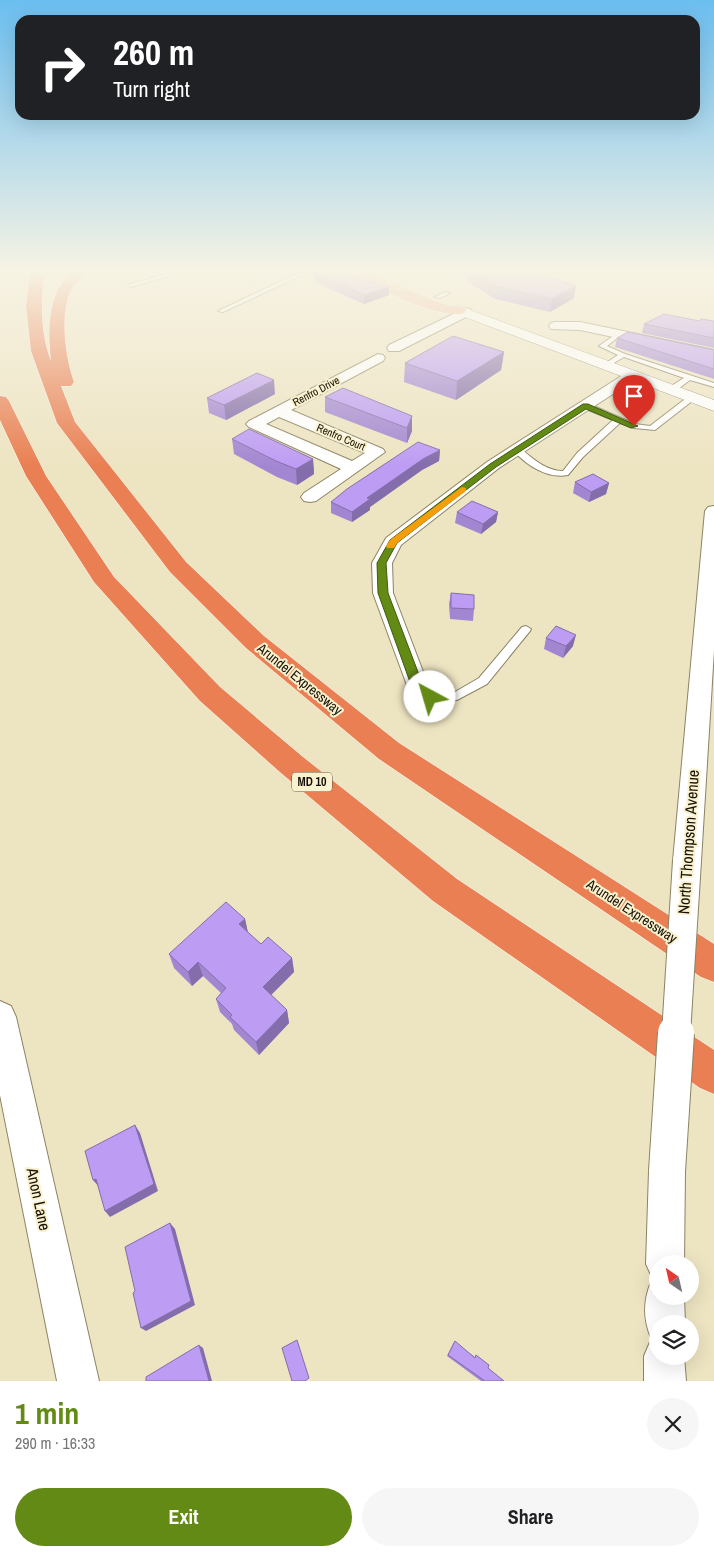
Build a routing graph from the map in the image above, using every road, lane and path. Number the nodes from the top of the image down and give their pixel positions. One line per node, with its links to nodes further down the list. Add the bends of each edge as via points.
1 (37, 337): 21 (highway, Arundel Expressway, via 39,351)
2 (58, 337): 21 (highway, via 60,371 68,387)
3 (413, 337): 19 (street, Renfro Drive, via 394,348 372,351 378,358)
4 (531, 337): 10 (main road)
5 (614, 337): 8 (lane, via 602,346)
6 (635, 337): 7 (street)
7 (714, 354)
8 (623, 355): 9 (lane); 10 (lane)
9 (651, 364): 11 (lane); 12 (lane)
10 (606, 366): 11 (main road)
11 (631, 376): 14 (main road); 17 (street)
12 (689, 378): 13 (lane); 14 (lane)
13 (714, 385)
14 (671, 390): 15 (main road)
15 (692, 398): 18 (main road); 20 (lane, via 652,428)
16 (0, 402): 31 (highway, MD 10, via 36,476 106,582 210,694 446,890)
17 (586, 406): 20 (lane); 23 (street)
18 (714, 406)
19 (279, 411): 22 (street, Renfro Drive); 24 (street, Renfro Court, via 376,452)
20 (618, 420): 23 (lane, via 580,454 565,473 555,474 535,465)
21 (66, 423): 29 (highway, Arundel Expressway, via 178,567 256,642 389,751)
22 (254, 424): 24 (street, Renfro Court)
23 (517, 450): 28 (street, via 393,542 382,563 383,593)
24 (353, 468): 25 (street, Renfro Court)
25 (310, 497)
26 (714, 511): 32 (street, North Thompson Avenue, bridge, via 667,1171)
27 (526, 629): 28 (lane, via 483,681 457,696 430,697)
28 (416, 682)
29 (714, 965)
30 (0, 1017): 34 (street, Anon Lane)
31 (714, 1074)
32 (666, 1255)
33 (664, 1365): 35 (street)
34 (78, 1381)
35 (665, 1381)

